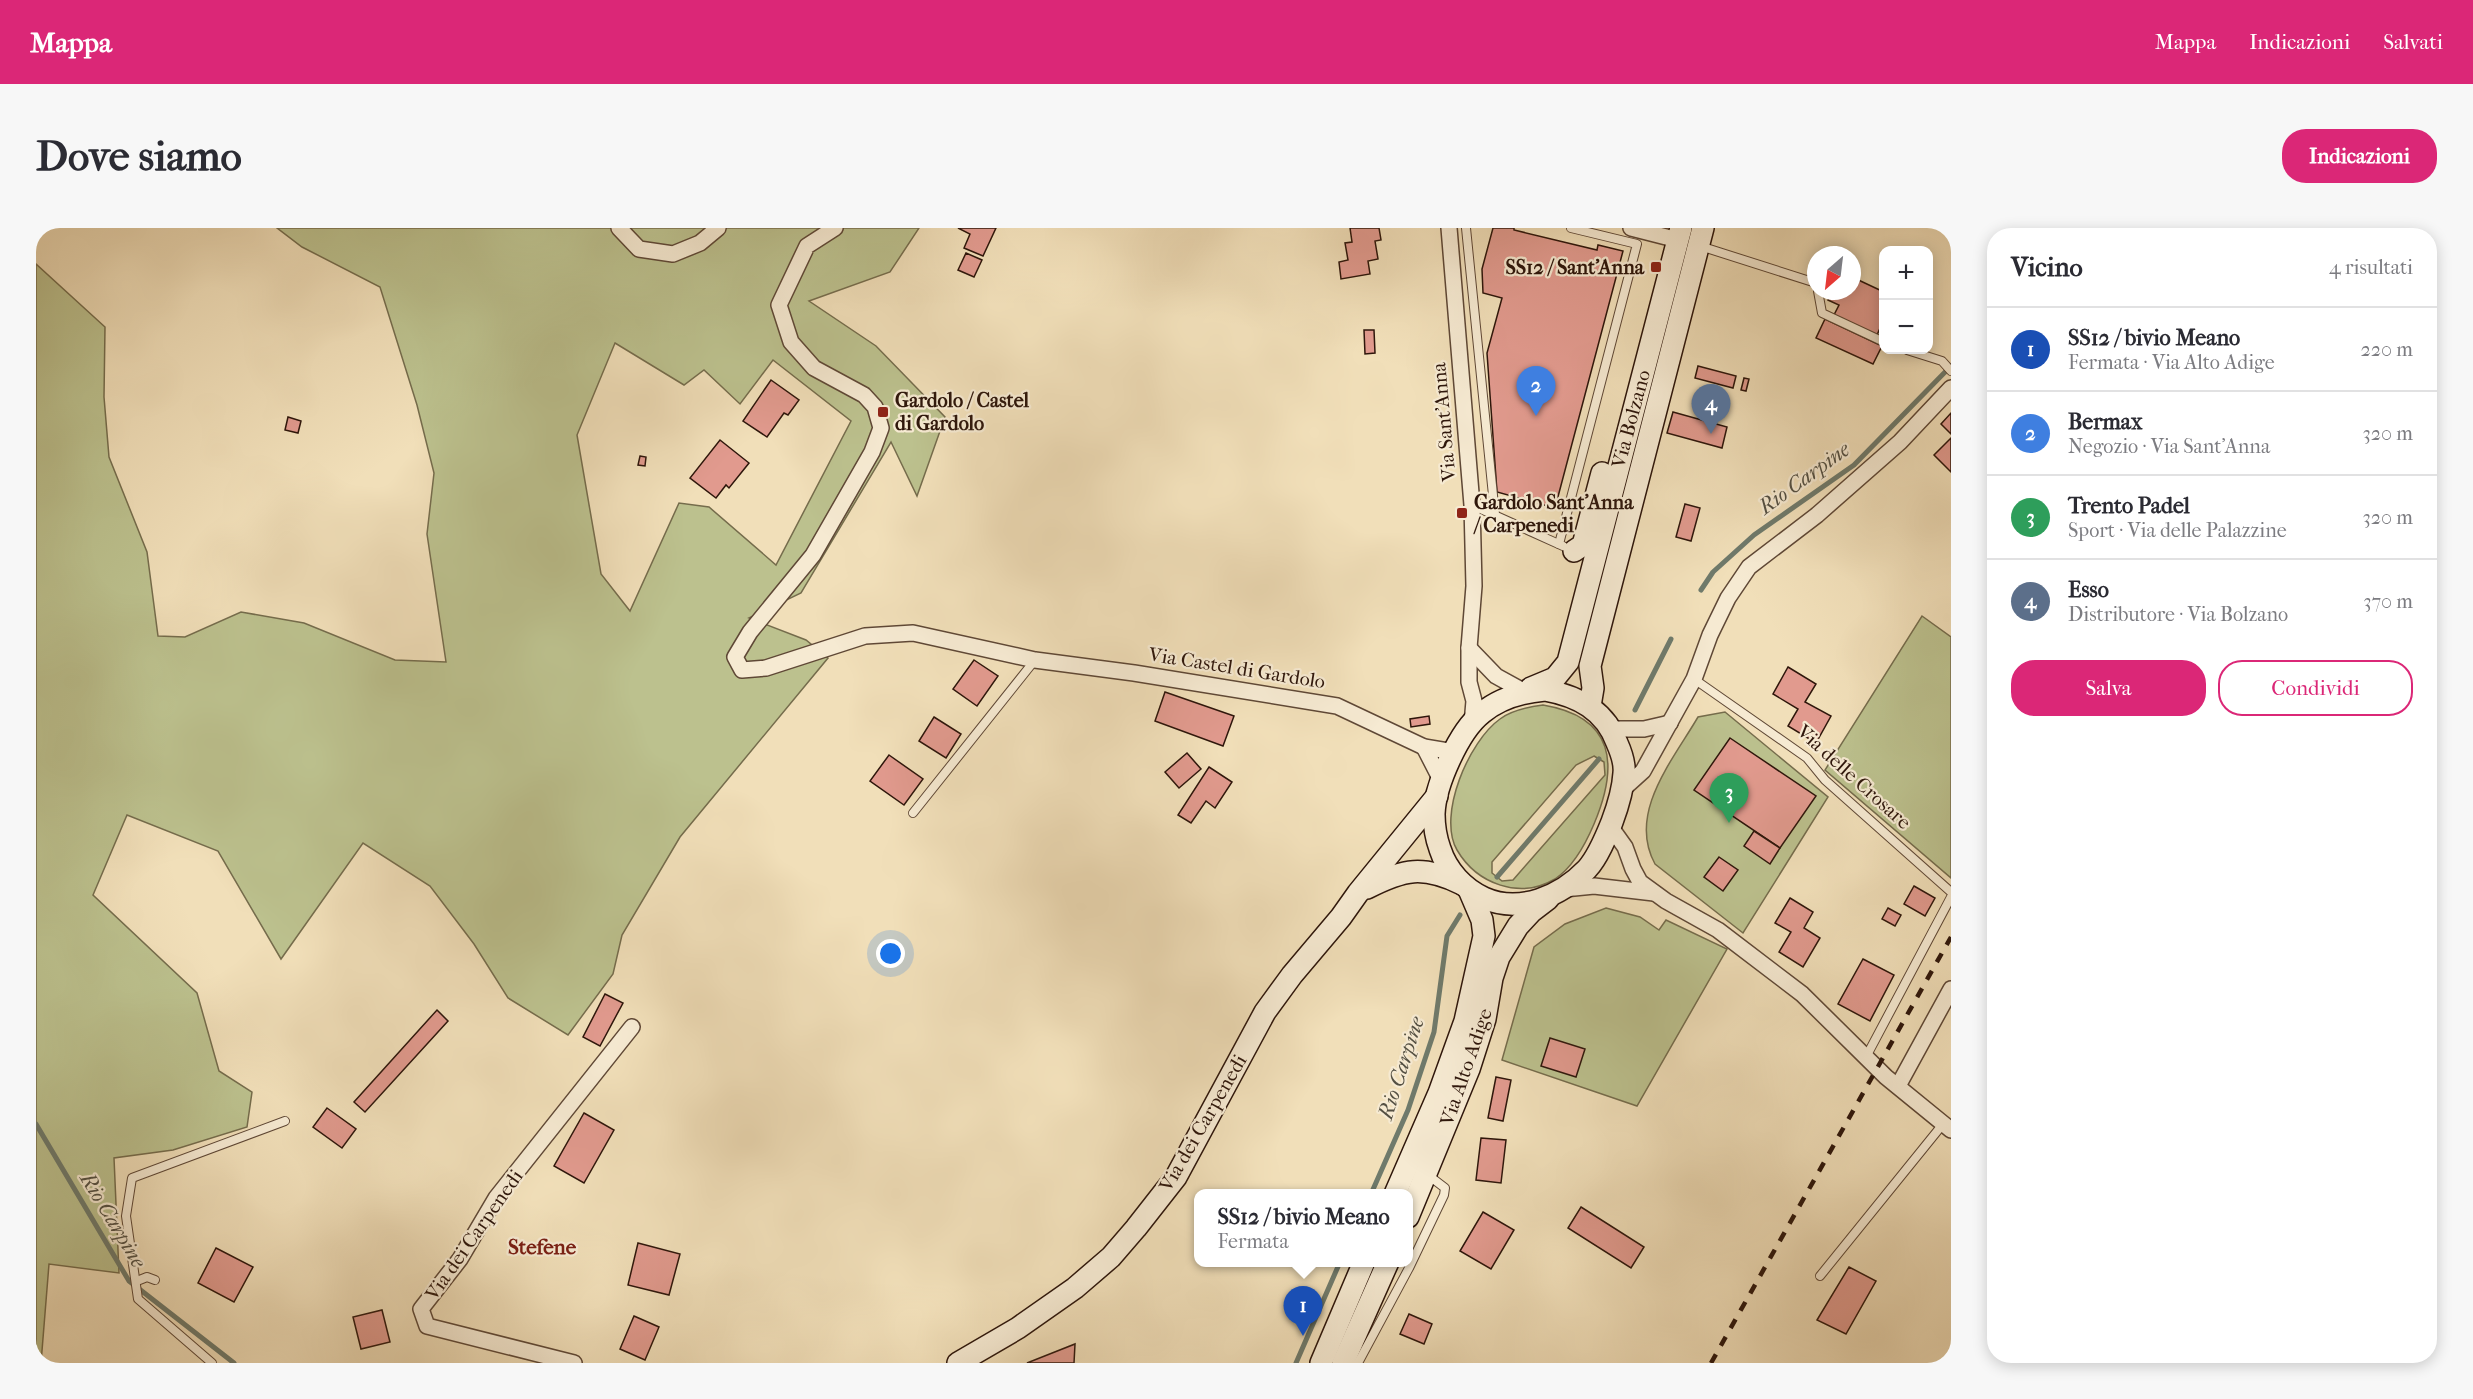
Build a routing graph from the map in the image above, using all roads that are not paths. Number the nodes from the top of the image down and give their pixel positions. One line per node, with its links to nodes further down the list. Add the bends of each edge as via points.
1 (619, 228): 2 (street, via 639,249 673,254 700,243)
2 (718, 228)
3 (835, 228): 21 (street, Via Castel di Gardolo, via 807,246 779,305 791,342 814,368 864,395 875,407 882,428 872,453 813,555 750,632 735,657 742,670 766,668 865,636 913,633)
4 (1449, 228): 17 (street, Via Sant'Anna)
5 (1466, 228): 18 (lane)
6 (1571, 228): 19 (lane, via 1637,244)
7 (1631, 228): 8 (street)
8 (1679, 234): 16 (main road, Via Bolzano)
9 (1701, 237): 10 (lane); 24 (main road, Via Bolzano, via 1590,666)
10 (1807, 279)
11 (1820, 300): 12 (lane, via 1822,314)
12 (1879, 340)
13 (1920, 354): 14 (lane, via 1942,361)
14 (1951, 371)
15 (1951, 388): 22 (street, via 1900,442 1817,515 1749,567 1728,598)
16 (1630, 423): 19 (main road, via 1608,452 1583,545); 23 (main road, Via Bolzano, via 1568,662 1555,678)
17 (1472, 505): 18 (lane); 20 (street, Via Sant'Anna, via 1474,586)
18 (1495, 515): 19 (lane)
19 (1567, 548)
20 (1469, 648): 23 (street, via 1496,676); 26 (street, Via Sant'Anna)
21 (1035, 660): 28 (street, Via Castel di Gardolo, via 1337,706); 32 (lane)
22 (1694, 679): 25 (street); 36 (lane, Via delle Crosare, via 1807,758 1825,780)
23 (1523, 692): 24 (main road, via 1545,690 1565,694); 26 (main road, via 1482,713)
24 (1590, 706): 27 (main road)
25 (1670, 723): 27 (street, via 1644,729); 31 (street, via 1643,771)
26 (1472, 724): 29 (main road)
27 (1612, 729): 31 (main road, via 1625,770)
28 (1424, 747): 29 (street, Via Castel di Gardolo); 30 (street)
29 (1454, 752): 30 (main road)
30 (1439, 789): 34 (main road, via 1435,821 1440,851 1450,871); 37 (main road, Via dei Carpenedi)
31 (1622, 790): 33 (main road)
32 (913, 813)
33 (1611, 826): 35 (main road, via 1588,868); 38 (street, via 1640,882)
34 (1467, 889): 35 (main road, via 1509,904); 37 (main road, Via dei Carpenedi, via 1445,876 1412,871 1393,875); 47 (main road, Via Alto Adige, via 1482,920 1484,936 1465,1021)
35 (1558, 892): 38 (street, via 1594,886); 46 (main road, Via Alto Adige, via 1518,926 1499,957 1469,1069)
36 (1951, 892)
37 (1358, 893): 58 (main road, Via dei Carpenedi, via 1265,1012 1176,1177 1136,1228 1111,1257 1075,1288)
38 (1654, 893): 42 (street, via 1760,960 1802,994)
39 (1951, 897): 42 (lane)
40 (1951, 989): 43 (street)
41 (632, 1028): 57 (street, Via dei Carpenedi, via 496,1198 460,1259 421,1309 427,1326)
42 (1866, 1057): 43 (street)
43 (1898, 1086): 45 (street)
44 (285, 1121): 55 (lane, via 132,1178 126,1216)
45 (1947, 1127): 53 (lane)
46 (1426, 1174): 48 (main road, Via Alto Adige); 49 (lane, via 1445,1188 1444,1195)
47 (1397, 1189)
48 (1413, 1205)
49 (1413, 1260)
50 (1362, 1267): 59 (main road)
51 (1386, 1267): 60 (main road)
52 (1409, 1267): 61 (lane)
53 (1820, 1276)
54 (155, 1280): 55 (lane, via 147,1277)
55 (137, 1281): 56 (lane, via 138,1299)
56 (212, 1363)
57 (574, 1363)
58 (958, 1363)
59 (1321, 1363)
60 (1343, 1363)
61 (1358, 1363)

